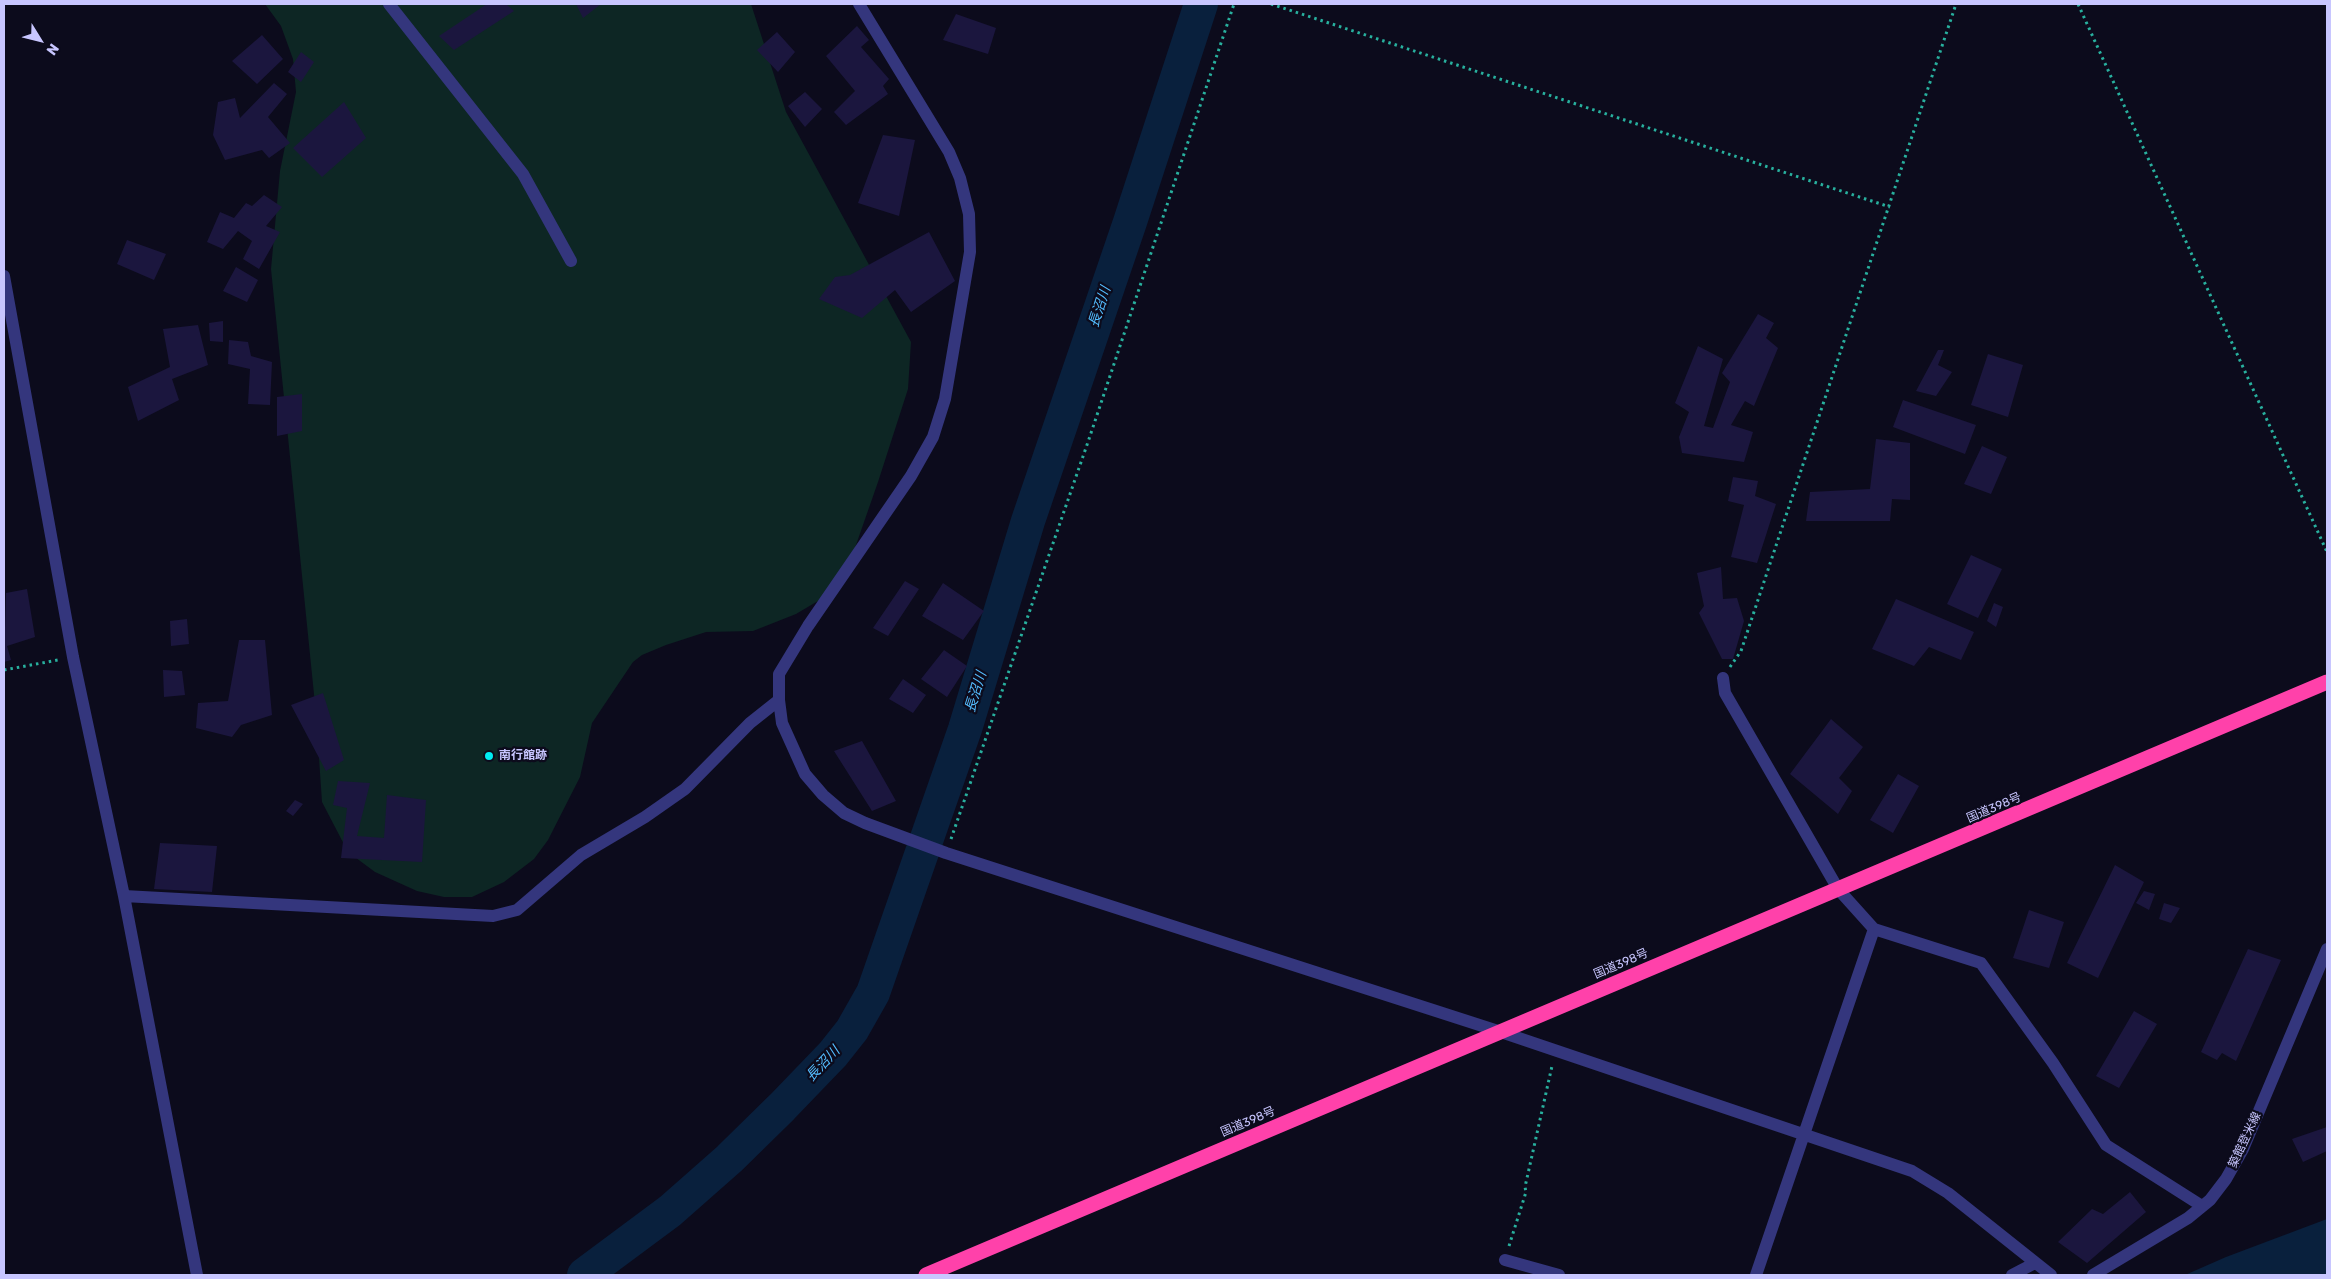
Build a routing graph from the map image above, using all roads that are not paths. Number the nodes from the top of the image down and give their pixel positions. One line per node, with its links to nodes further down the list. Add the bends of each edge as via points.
1 (389, 4): 3 (street, via 523,174)
2 (859, 4): 7 (street, via 950,152 969,214 970,252 945,399 933,437 911,476 778,674)
3 (571, 262)
4 (4, 276): 9 (street, via 73,657)
5 (1723, 678): 8 (street, via 1726,692)
6 (2327, 682): 8 (highway, 国道398号)
7 (778, 700): 9 (street, via 750,723 686,789 581,855 517,910 493,916); 12 (street, via 782,723 805,774 822,795 844,813 946,854)
8 (1838, 889): 10 (street); 12 (highway, 国道398号)
9 (124, 896): 17 (street)
10 (1874, 930): 13 (street); 14 (street, via 1981,962 2106,1145)
11 (2327, 949): 14 (street, 築館登米線, via 2243,1149 2226,1179)
12 (1498, 1031): 13 (street); 18 (highway, 国道398号)
13 (1805, 1135): 16 (street, via 1912,1172 1948,1193); 20 (street)
14 (2202, 1206): 23 (street, 築館登米線, via 2188,1218)
15 (1505, 1260): 19 (street)
16 (2035, 1263): 21 (street); 22 (street)
17 (197, 1275)
18 (926, 1275)
19 (1559, 1275)
20 (1756, 1275)
21 (2012, 1275)
22 (2051, 1275)
23 (2093, 1275)

